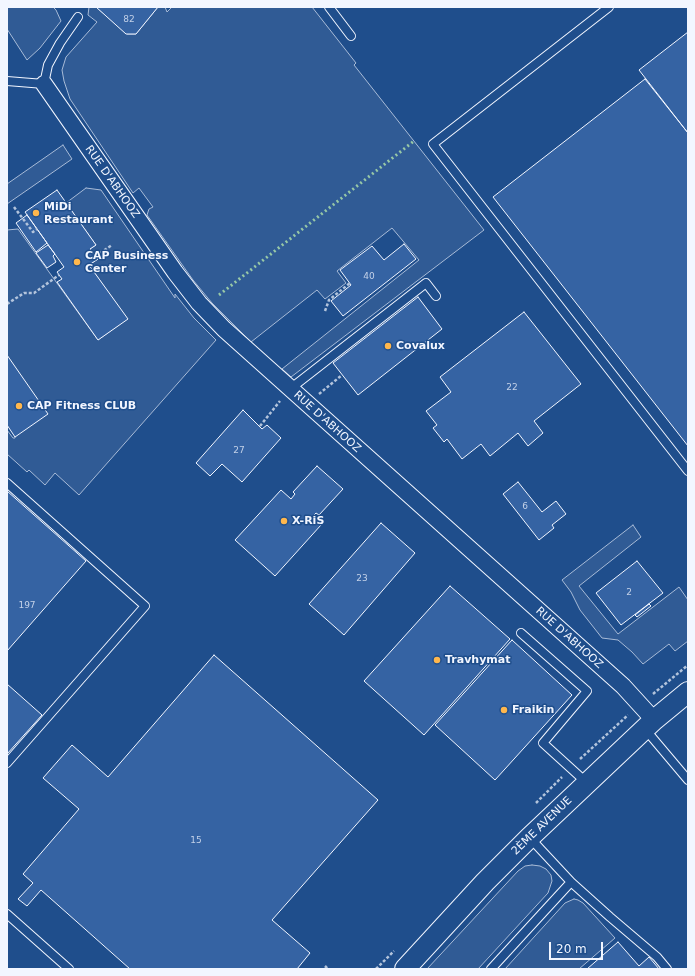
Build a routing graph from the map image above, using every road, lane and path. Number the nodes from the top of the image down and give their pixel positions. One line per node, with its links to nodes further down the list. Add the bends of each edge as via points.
1 (329, 7): 4 (lane)
2 (609, 7): 20 (lane, via 434,144)
3 (78, 17): 6 (lane, via 48,65)
4 (351, 36)
5 (7, 81): 6 (lane)
6 (44, 84): 17 (street, RUE D'ABHOOZ, via 175,272 224,329)
7 (14, 207): 8 (path, via 33,232)
8 (37, 229)
9 (112, 245): 10 (path)
10 (96, 256)
11 (59, 275): 14 (path, via 34,293 24,293)
12 (350, 283): 15 (path, via 329,300)
13 (436, 296): 17 (lane, via 426,283)
14 (7, 304)
15 (325, 311)
16 (342, 375): 18 (path)
17 (290, 389): 18 (street, RUE D'ABHOOZ); 19 (path)
18 (306, 404): 24 (street, RUE D'ABHOOZ, via 618,682)
19 (260, 426)
20 (688, 471)
21 (7, 483): 25 (lane, via 145,606)
22 (521, 633): 27 (lane, via 587,691 543,742)
23 (688, 692): 24 (street, 2ÈME AVENUE)
24 (649, 725): 26 (lane); 27 (street, 2ÈME AVENUE)
25 (7, 763)
26 (688, 780)
27 (587, 783): 28 (street, 2ÈME AVENUE)
28 (529, 838): 29 (lane); 34 (street, 2ÈME AVENUE)
29 (572, 882): 35 (lane); 36 (lane, via 657,957)
30 (7, 914): 32 (lane)
31 (325, 966): 33 (path)
32 (69, 969)
33 (328, 969)
34 (405, 969)
35 (491, 969)
36 (667, 969)

